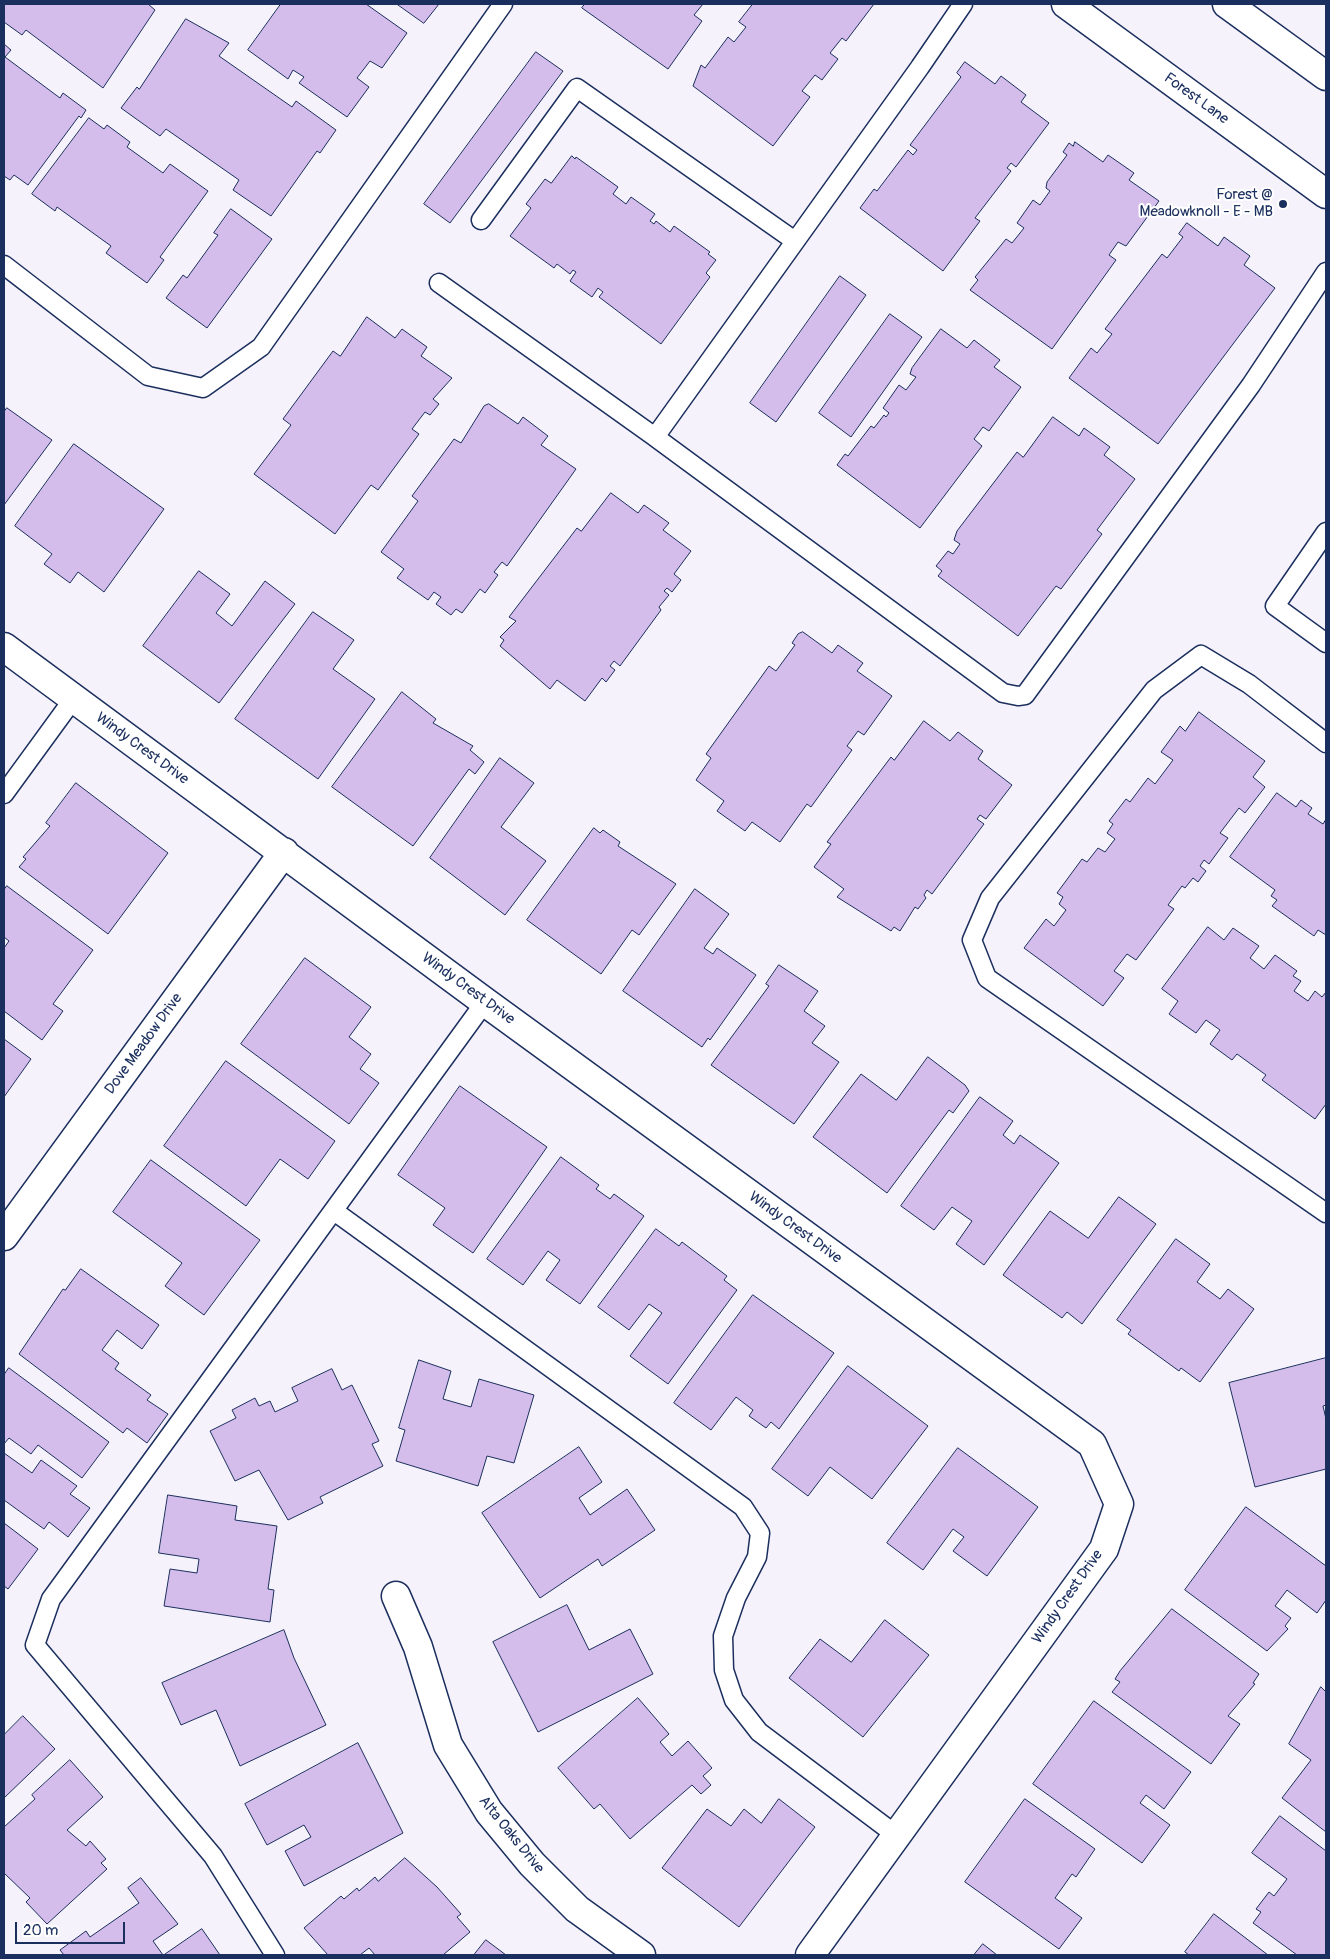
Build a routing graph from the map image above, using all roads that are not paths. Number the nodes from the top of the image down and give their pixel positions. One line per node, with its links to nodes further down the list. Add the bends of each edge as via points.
1 (503, 4): 9 (lane, via 261,347 203,388 148,376)
2 (963, 4): 8 (lane)
3 (1066, 4): 6 (street, Forest Lane)
4 (1227, 4): 5 (street)
5 (1326, 76)
6 (1326, 194)
7 (481, 220): 8 (lane, via 577,88)
8 (795, 241): 12 (lane)
9 (4, 265)
10 (1326, 272): 12 (lane, via 1251,385 1025,695 1003,693)
11 (439, 284): 12 (lane)
12 (655, 437)
13 (1326, 532): 14 (lane, via 1276,606)
14 (1326, 643)
15 (4, 647): 16 (street, Windy Crest Drive)
16 (74, 698): 18 (lane); 19 (street, Windy Crest Drive)
17 (1326, 743): 22 (lane, via 1249,684 1201,655 1154,690 990,898 972,940 987,978)
18 (4, 794)
19 (284, 852): 20 (street, Windy Crest Drive); 23 (street, Dove Meadow Drive)
20 (485, 1002): 21 (lane); 25 (street, Windy Crest Drive, via 1092,1444 1119,1504 1104,1549)
21 (334, 1211): 25 (lane, via 743,1507 760,1532 757,1557 736,1598 723,1636 724,1670 734,1700 759,1732); 26 (lane, via 51,1599 35,1645 213,1856)
22 (1326, 1213)
23 (4, 1236)
24 (396, 1596): 27 (street, Alta Oaks Drive, via 418,1647 448,1745 489,1812 532,1864 577,1909)
25 (896, 1836): 28 (street, Windy Crest Drive)
26 (275, 1955)
27 (641, 1955)
28 (810, 1955)

